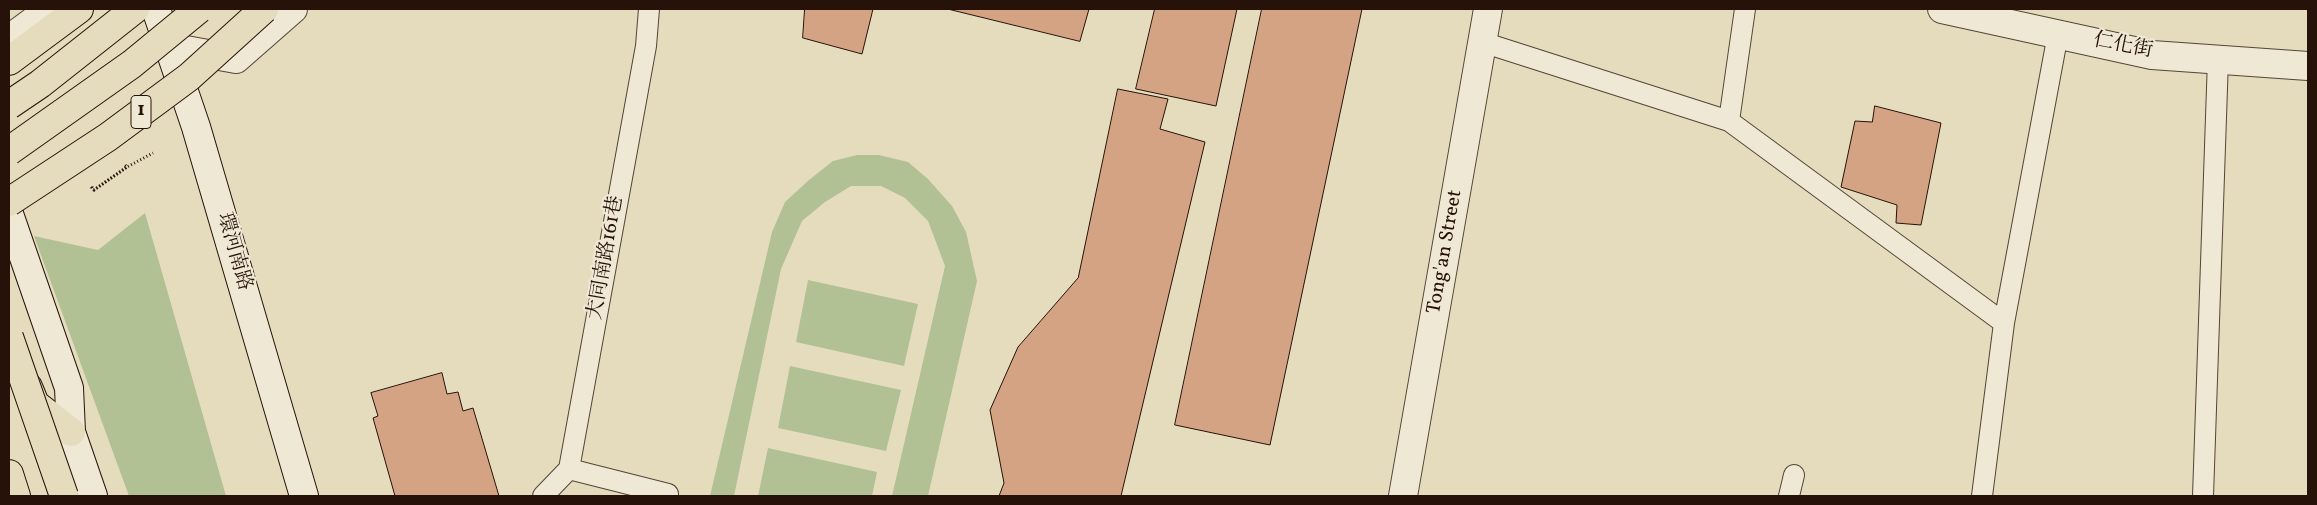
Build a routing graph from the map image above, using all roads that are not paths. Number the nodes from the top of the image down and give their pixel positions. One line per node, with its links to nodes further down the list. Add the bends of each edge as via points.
1 (50, 9): 15 (street)
2 (79, 9): 19 (main road)
3 (121, 9): 21 (street, via 26,82)
4 (135, 9): 21 (main road, bridge)
5 (156, 9): 17 (street, 環河南路)
6 (198, 9): 24 (main road, 1, bridge, via 132,64)
7 (213, 9): 17 (street)
8 (264, 9): 25 (main road, 1, bridge, via 189,77 108,137)
9 (293, 9): 17 (street, via 236,59)
10 (649, 9): 30 (lane, 大同南路161巷, via 646,46)
11 (1488, 9): 16 (street, Tong'an Street)
12 (1745, 9): 22 (lane)
13 (1942, 9): 14 (street, 仁化街)
14 (2058, 34): 18 (street, 仁化街, via 2152,54); 27 (lane)
15 (9, 39)
16 (1482, 42): 22 (lane); 41 (street, Tong'an Street)
17 (169, 47): 23 (street, via 63,128); 39 (street, 環河南路, via 196,126)
18 (2218, 59): 20 (street, 仁化街); 44 (lane)
19 (9, 61)
20 (2308, 66)
21 (9, 106)
22 (1729, 121): 27 (lane)
23 (9, 140)
24 (9, 151)
25 (9, 202)
26 (9, 214): 29 (street, via 69,388)
27 (2004, 323): 43 (lane)
28 (9, 338): 29 (main road, via 35,404); 37 (main road, bridge)
29 (71, 432): 38 (street)
30 (569, 469): 34 (lane); 40 (lane)
31 (9, 474): 36 (main road)
32 (1794, 475): 42 (lane)
33 (9, 487): 35 (street)
34 (668, 494)
35 (12, 496)
36 (16, 496)
37 (64, 496)
38 (93, 496)
39 (304, 496)
40 (543, 496)
41 (1403, 496)
42 (1790, 496)
43 (1982, 496)
44 (2203, 496)

